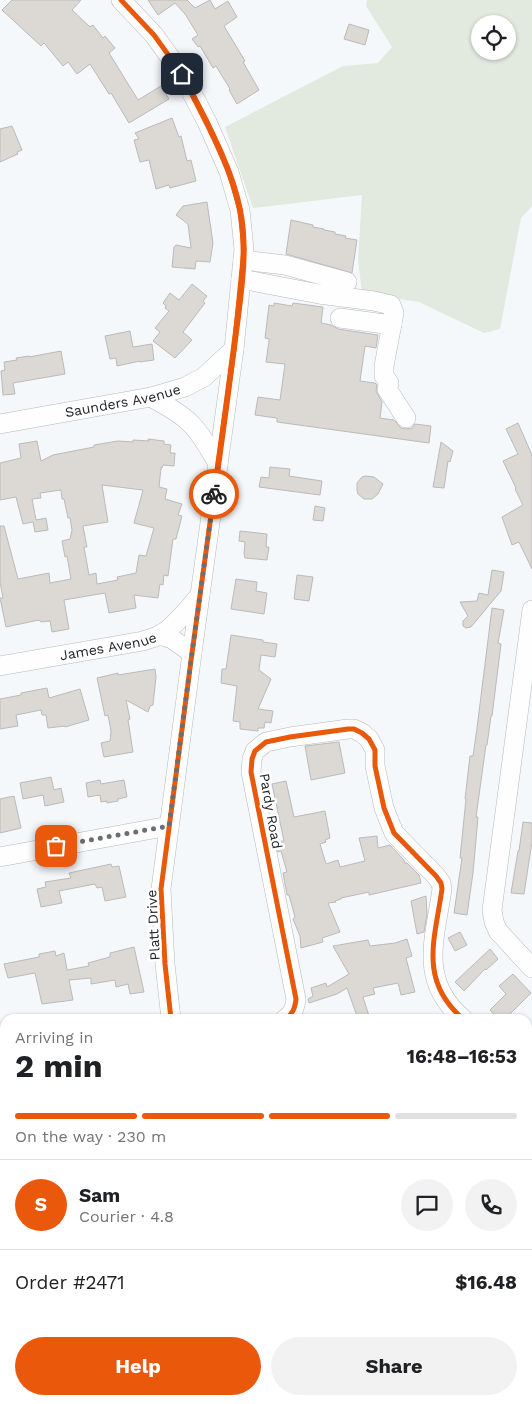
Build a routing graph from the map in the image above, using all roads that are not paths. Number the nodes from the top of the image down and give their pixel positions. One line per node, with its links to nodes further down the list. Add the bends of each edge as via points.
1 (121, 0): 2 (street, Platt Drive, via 154,35 182,74 207,122 229,172 240,210)
2 (243, 260): 3 (street, Platt Drive); 4 (street, via 285,265)
3 (241, 279): 6 (street, via 388,303 394,313); 7 (street, Platt Drive)
4 (347, 282)
5 (340, 318): 6 (street)
6 (392, 325): 9 (street, via 384,376 389,383 387,389)
7 (234, 349): 8 (street, Saunders Avenue, via 204,377 185,387); 11 (street, Platt Drive)
8 (151, 396): 10 (street, Saunders Avenue); 11 (street, via 191,424)
9 (406, 418)
10 (0, 424)
11 (218, 464): 12 (street, Platt Drive)
12 (200, 595): 14 (street, James Avenue); 15 (street, Platt Drive)
13 (532, 610): 19 (street, via 492,910 498,931)
14 (159, 636): 15 (street, via 172,639); 16 (street, James Avenue)
15 (192, 653): 17 (street, Platt Drive)
16 (0, 666)
17 (169, 826): 18 (street); 20 (street, Platt Drive, via 161,889)
18 (0, 857)
19 (532, 968)
20 (170, 1014)
21 (291, 1014): 22 (street, Pardy Road, via 296,999 251,772 252,759 266,742 348,729 362,733 375,750 384,808 394,833 441,883 432,960 436,983)
22 (457, 1014)

